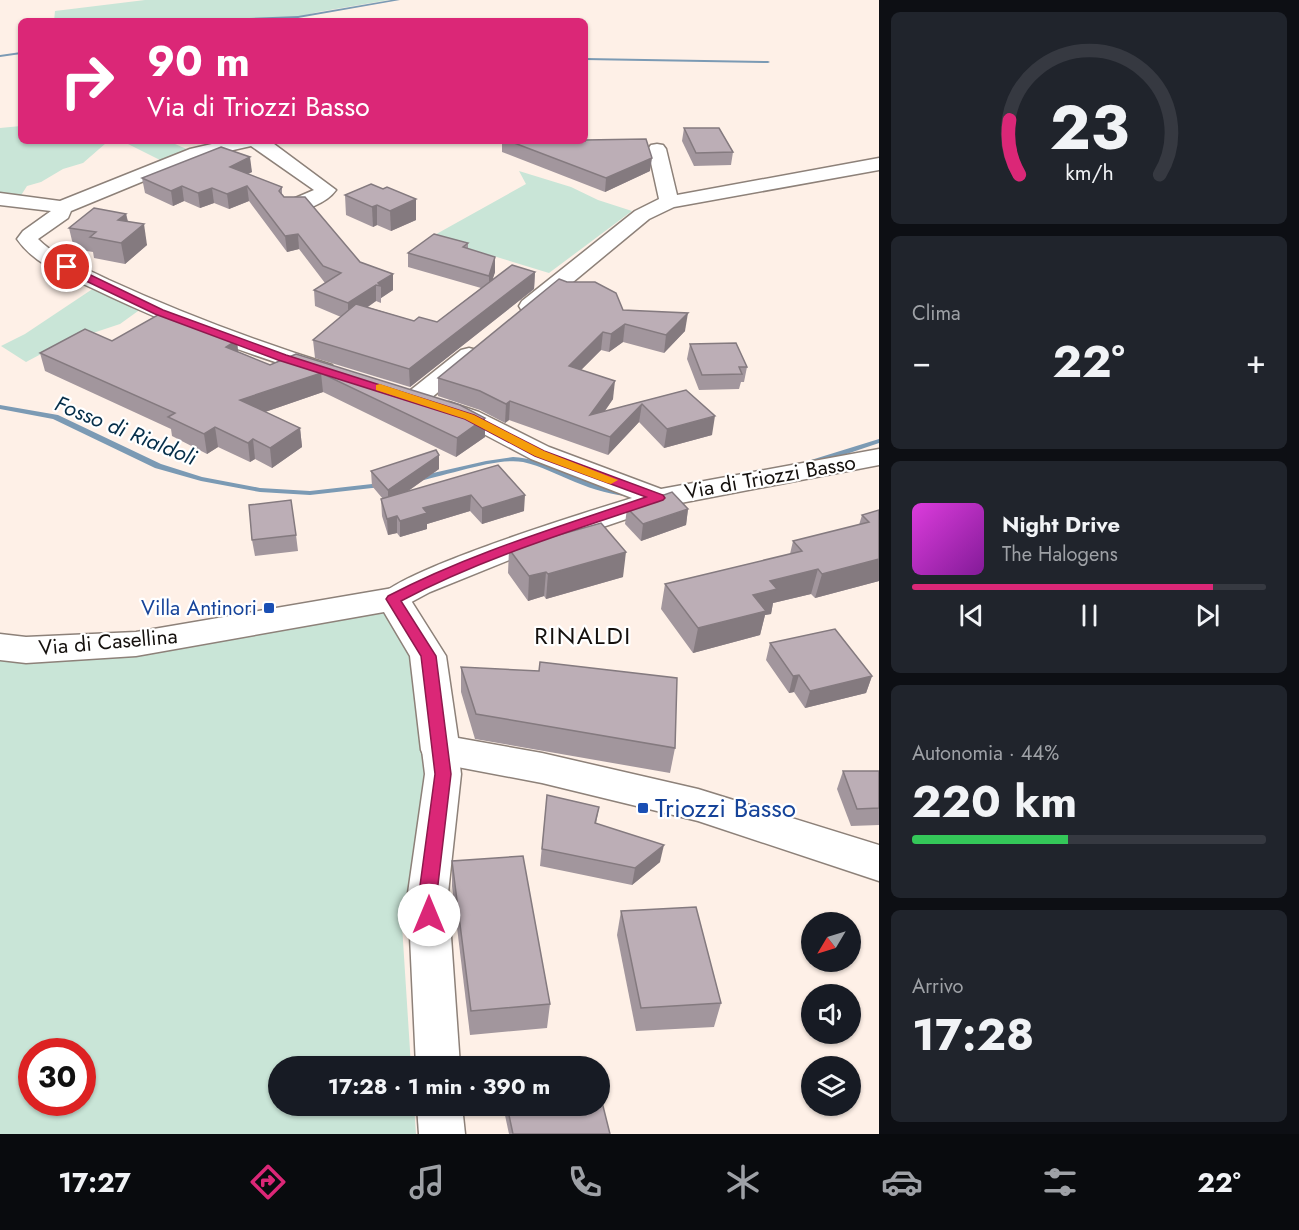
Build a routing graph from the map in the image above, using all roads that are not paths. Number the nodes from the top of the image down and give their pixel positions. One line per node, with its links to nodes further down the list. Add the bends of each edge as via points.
1 (235, 144): 8 (street, via 196,153)
2 (262, 144): 7 (street, via 326,190)
3 (657, 149): 6 (street)
4 (879, 164): 6 (street)
5 (0, 199): 8 (street)
6 (669, 202): 9 (street, via 642,215)
7 (293, 206)
8 (61, 208): 11 (street, via 61,214 30,235 27,239 31,246 159,312 282,358)
9 (516, 317)
10 (488, 339): 13 (street, via 405,395 470,417 540,453)
11 (349, 378)
12 (879, 457): 13 (street, Via di Triozzi Basso)
13 (659, 498): 14 (street, Via di Triozzi Basso, via 519,545)
14 (393, 599): 15 (street, Via di Casellina, via 136,644 26,650); 16 (street, via 428,656)
15 (0, 647)
16 (440, 750): 17 (street, via 542,768 698,805); 18 (street, via 443,774 428,893)
17 (879, 863)
18 (437, 1056)
19 (441, 1116): 20 (street)
20 (442, 1134)

